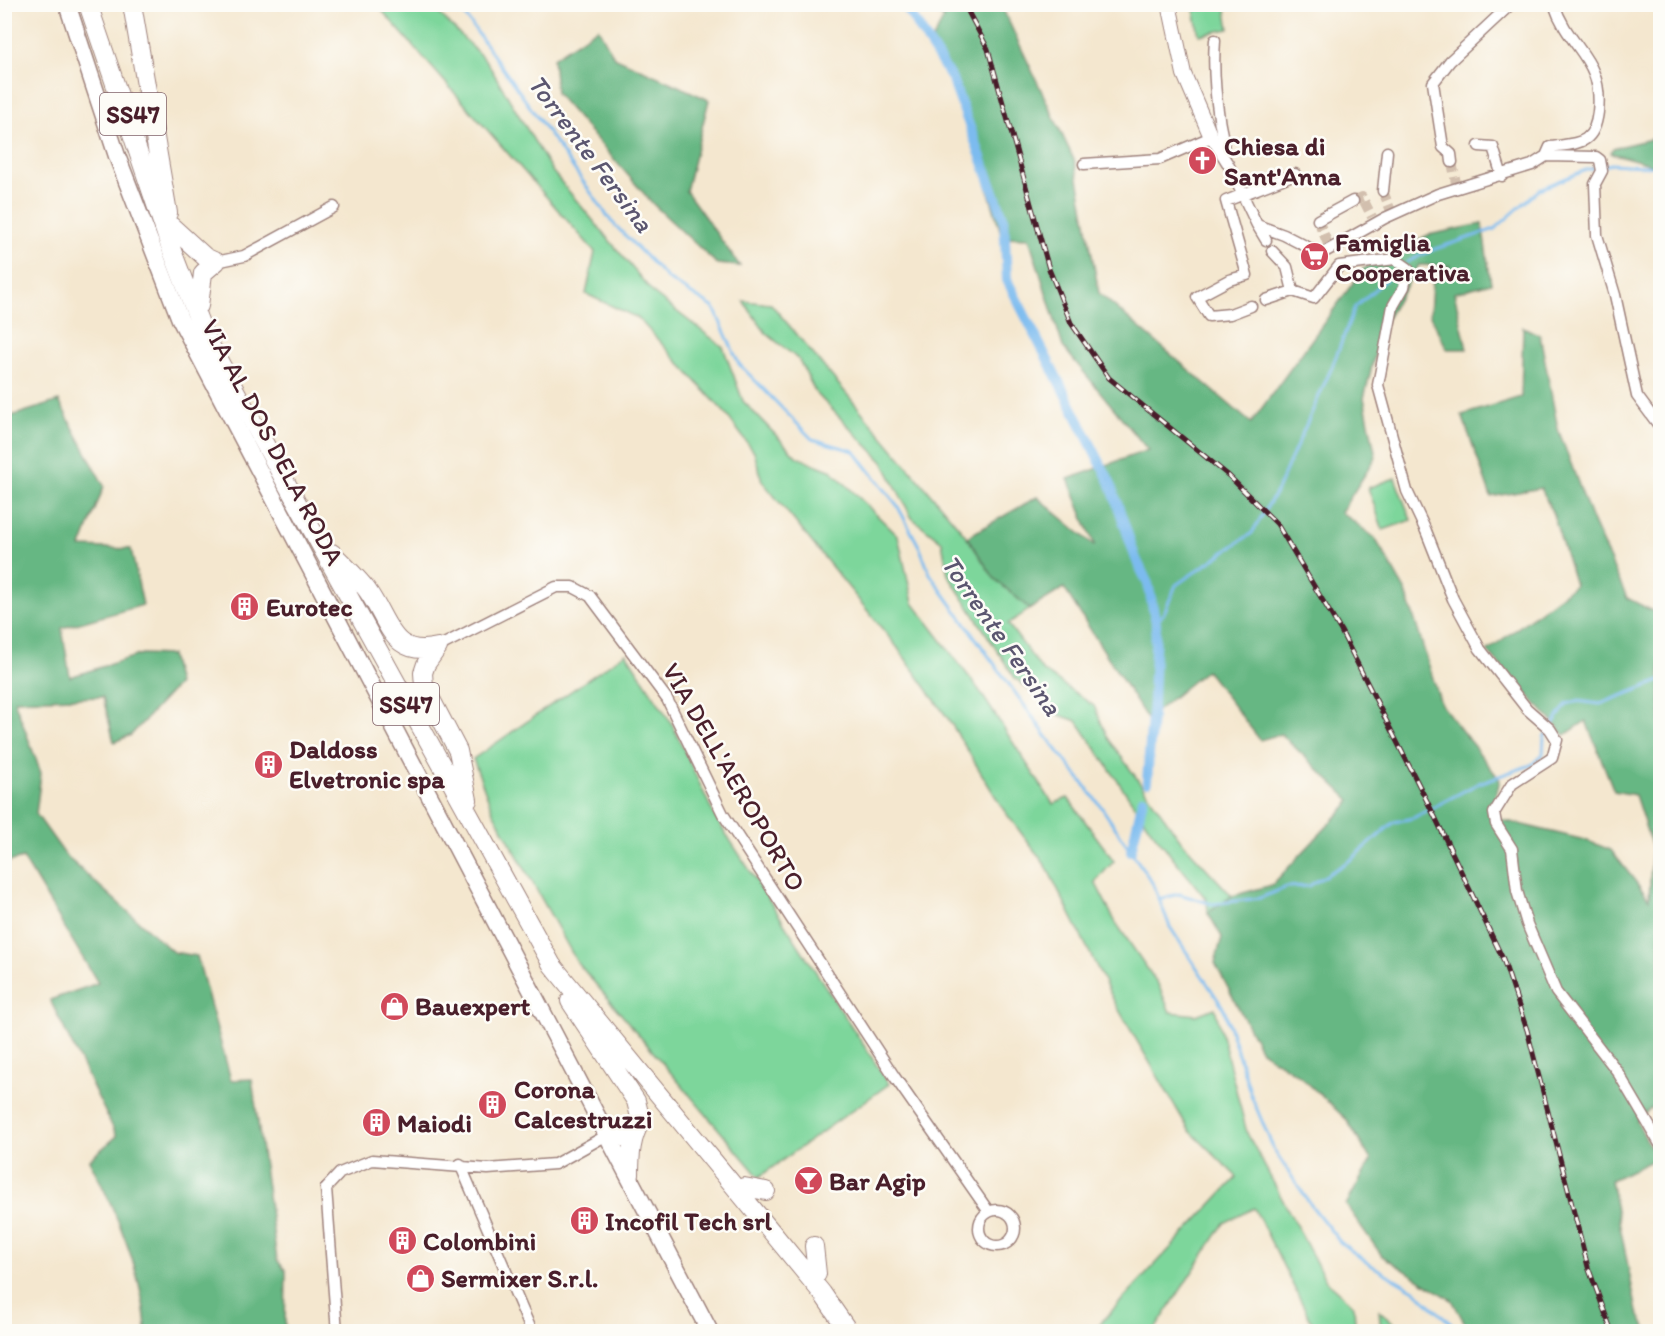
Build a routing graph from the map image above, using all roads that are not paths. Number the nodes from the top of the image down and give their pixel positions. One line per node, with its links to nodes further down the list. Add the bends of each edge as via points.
1 (67, 4): 42 (main road, VIA AL DOS DELA RODA, via 140,220 180,320)
2 (76, 4): 10 (highway, via 97,57)
3 (88, 4): 10 (highway, SS47)
4 (97, 4): 25 (highway, SS47)
5 (132, 4): 25 (highway)
6 (1169, 4): 11 (street, via 1184,74)
7 (1511, 4): 16 (street, via 1450,61 1433,83 1443,147 1451,154)
8 (1554, 4): 15 (street, via 1567,35 1590,62 1600,93 1592,135 1579,142 1550,147)
9 (1215, 40): 14 (street, via 1218,106 1225,145)
10 (117, 87): 40 (highway, SS47, via 204,334)
11 (1211, 137): 14 (street); 17 (street, via 1160,159)
12 (1479, 146): 19 (street, via 1493,147)
13 (1387, 152): 20 (street)
14 (1222, 155): 21 (street)
15 (1546, 156): 19 (street); 36 (street, via 1596,157 1601,166 1595,184 1597,235 1615,295 1637,396)
16 (1452, 162)
17 (1084, 164)
18 (1295, 174): 21 (street)
19 (1502, 176): 28 (street, via 1457,186 1392,212)
20 (1383, 191)
21 (1241, 195): 26 (street); 35 (street, via 1226,201 1248,275 1197,297 1209,316)
22 (1353, 201): 24 (street)
23 (334, 207): 30 (street, via 244,256)
24 (1318, 220)
25 (170, 225): 30 (highway); 34 (highway, SS47)
26 (1257, 225): 27 (street); 28 (street, via 1321,254)
27 (1266, 240)
28 (1330, 247): 31 (street)
29 (1272, 251): 32 (street, via 1287,267)
30 (216, 262): 34 (highway, via 203,273)
31 (1339, 266): 32 (street, via 1314,298); 43 (street, via 1395,259 1408,268 1404,287 1393,306 1378,385 1407,491 1453,599 1480,649 1557,740 1552,758 1512,784 1494,813 1496,824 1512,849 1523,913 1556,992 1617,1071)
32 (1293, 291): 33 (street)
33 (1266, 300)
34 (199, 306): 37 (highway, SS47)
35 (1251, 306)
36 (1660, 427)
37 (332, 553): 38 (highway, via 367,589 399,642 421,651); 39 (highway, SS47)
38 (438, 647): 39 (highway, via 426,664 424,686 458,751); 48 (street, VIA DELL'AEROPORTO, via 556,587 573,587 590,596 667,699 723,814 894,1076)
39 (468, 800): 46 (highway, SS47, via 527,906 588,1001)
40 (552, 965): 41 (highway, via 577,1015 636,1101 641,1121); 54 (highway, SS47, via 822,1293)
41 (634, 1132): 42 (highway, via 623,1137); 45 (highway)
42 (609, 1134): 44 (street, via 555,1164 488,1168); 45 (main road, VIA AL DOS DELA RODA)
43 (1660, 1144)
44 (460, 1164): 51 (street, via 372,1160 340,1173 326,1188); 52 (street)
45 (630, 1175): 53 (main road, VIA AL DOS DELA RODA)
46 (744, 1187): 47 (highway); 50 (highway, SS47)
47 (766, 1191)
48 (989, 1212)
49 (814, 1246): 50 (highway)
50 (817, 1274): 55 (highway, SS47)
51 (337, 1332)
52 (532, 1332)
53 (710, 1332)
54 (849, 1332)
55 (857, 1332)

